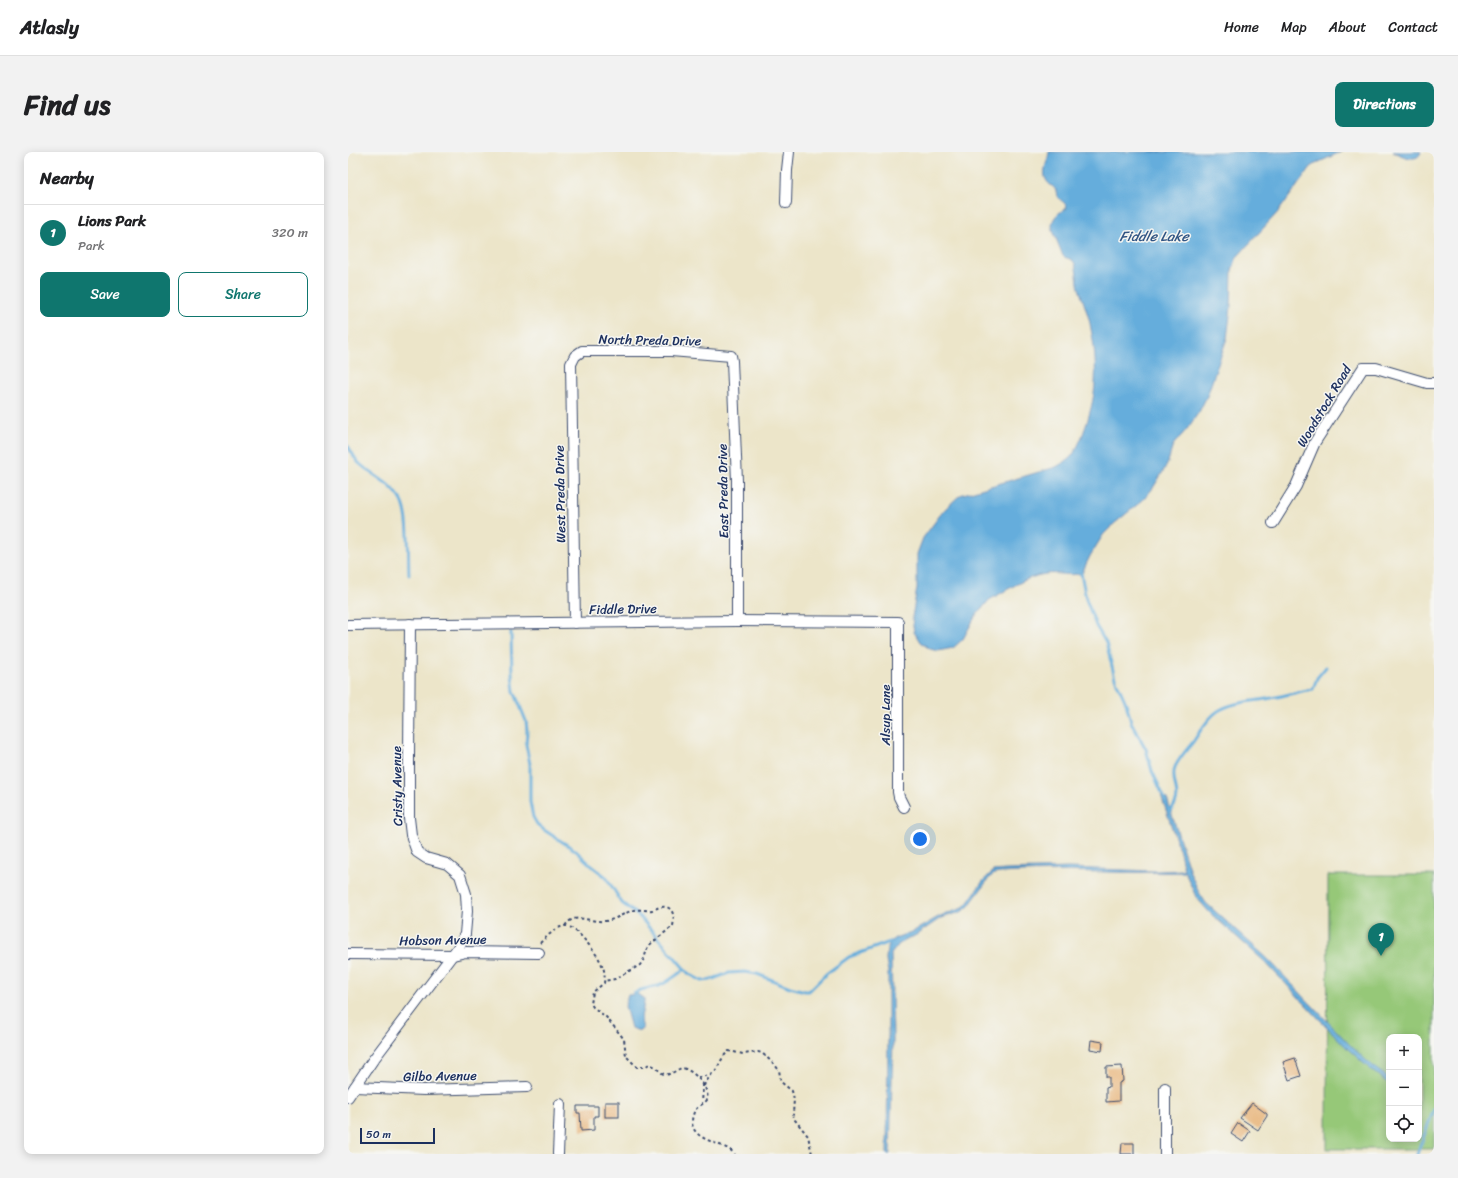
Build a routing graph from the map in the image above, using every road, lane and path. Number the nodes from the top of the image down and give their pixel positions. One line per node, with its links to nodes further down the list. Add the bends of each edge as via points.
1 (789, 152): 2 (street)
2 (786, 203)
3 (732, 361): 4 (street, North Preda Drive, via 731,356 671,351 582,351 575,356); 7 (street, East Preda Drive, via 737,481)
4 (571, 364): 9 (street, West Preda Drive)
5 (1434, 383): 6 (street, Woodstock Road, via 1376,368 1363,368 1315,442 1296,486)
6 (1273, 523)
7 (738, 621): 8 (street, Fiddle Drive); 9 (street, Fiddle Drive)
8 (898, 622): 12 (street, Alsup Lane, via 898,792)
9 (575, 623): 10 (street, Fiddle Drive)
10 (410, 624): 11 (street, Fiddle Drive); 16 (street, Cristy Avenue, via 411,835 417,852 426,858 447,864 460,875 466,894 465,934)
11 (348, 625)
12 (904, 807)
13 (564, 927): 14 (path, via 556,929); 17 (path, via 578,933 602,962); 17 (path, via 576,917 603,922 637,910 653,910 662,906 672,911 673,926 648,946 640,965 615,979)
14 (534, 953): 16 (street, Hobson Avenue, via 466,952)
15 (348, 954): 16 (street, Hobson Avenue)
16 (453, 955): 21 (street, Cristy Avenue)
17 (604, 981): 19 (path, via 593,992 591,1004 624,1039 626,1056 640,1068 649,1064 655,1065 666,1075 679,1068 686,1068)
18 (712, 1073): 19 (path); 20 (path); 29 (path, via 729,1051 743,1054 755,1051 762,1053 779,1070 781,1082 792,1091 792,1114 808,1136)
19 (697, 1077): 20 (path)
20 (703, 1085): 26 (path); 26 (path, via 708,1097)
21 (355, 1087): 22 (street, Gilbo Avenue, via 424,1090); 24 (street, Cristy Avenue)
22 (527, 1087)
23 (1165, 1088): 30 (street)
24 (348, 1097)
25 (560, 1104): 27 (street)
26 (702, 1105): 28 (path, via 692,1116 695,1131 708,1141 727,1147)
27 (558, 1154)
28 (735, 1154)
29 (812, 1154)
30 (1164, 1154)

